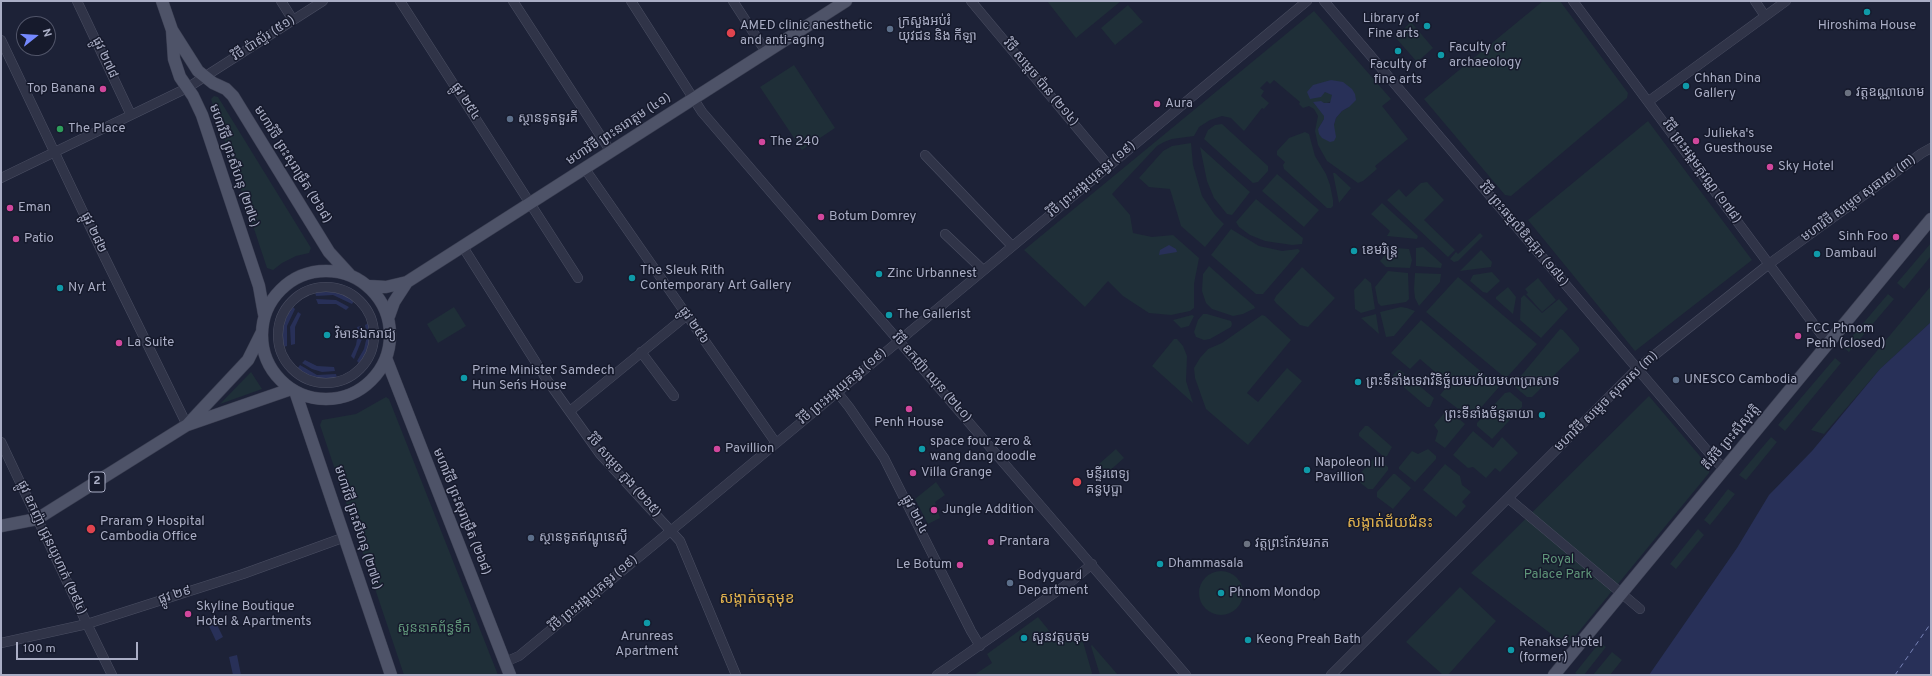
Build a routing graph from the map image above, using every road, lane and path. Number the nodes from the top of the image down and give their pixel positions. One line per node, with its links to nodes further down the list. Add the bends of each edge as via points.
1 (77, 1): 26 (street, ផ្លូវ ២៧៨)
2 (162, 1): 19 (main road, មហាវិថី ព្រះសីហនុ (២៧៤))
3 (281, 1): 18 (street)
4 (323, 1): 18 (street, វិថី ប៉ាស្ទ័រ (៥១))
5 (400, 1): 34 (street, ផ្លូវ ២៥៤)
6 (513, 1): 29 (street)
7 (631, 1): 24 (street, វិថី ឧកញ៉ា ឈុន (២៤០))
8 (733, 1): 21 (street)
9 (846, 1): 16 (main road, មហាវិថី ព្រះនរោត្តម (៤១))
10 (971, 1): 31 (street, វិថី សម្តេច ប៉ាន (២១៤))
11 (1307, 1): 31 (street, វិថី ព្រះអង្គយុគន្ធរ (១៩))
12 (1324, 1): 54 (street, វិថី ព្រះធម្មលិខិតអ៊ុក (១៨៤))
13 (1573, 1): 25 (street, វិថី ព្រះអង្គមគ្គវណ្ណ (១៧៨))
14 (1756, 1): 17 (street)
15 (1786, 1): 17 (street)
16 (832, 5): 21 (main road, មហាវិថី ព្រះនរោត្តម (៤១))
17 (1765, 16): 25 (street)
18 (293, 20): 22 (street, វិថី ប៉ាស្ទ័រ (៥១))
19 (172, 30): 22 (main road, មហាវិថី ព្រះសីហនុ (២៧៤), via 191,63); 23 (main road, មហាវិថី ព្រះសីហនុ (២៧៤), via 174,59 180,77)
20 (1, 40): 28 (street, ផ្លូវ ២៨២)
21 (766, 52): 24 (main road, មហាវិថី ព្រះនរោត្តម (៤១))
22 (205, 78): 23 (street, វិថី ប៉ាស្ទ័រ (៥១)); 41 (main road, មហាវិថី ព្រះសុរាម្រឹត (២៦៨), via 226,89 233,96 329,252)
23 (188, 88): 26 (street, វិថី ប៉ាស្ទ័រ (៥១)); 46 (main road, មហាវិថី ព្រះសីហនុ (២៧៤), via 202,115 259,286)
24 (693, 99): 29 (main road, មហាវិថី ព្រះនរោត្តម (៤១)); 50 (street, វិថី ឧកញ៉ា ឈុន (២៤០))
25 (1649, 101): 39 (street, វិថី ព្រះអង្គមគ្គវណ្ណ (១៧៨))
26 (132, 115): 28 (street, វិថី ប៉ាស្ទ័រ (៥១))
27 (1931, 148): 39 (street, មហាវិថី សម្តេច សុធារស (៣))
28 (54, 152): 33 (street, វិថី ប៉ាស្ទ័រ (៥១)); 59 (street, ផ្លូវ ២៨២)
29 (611, 152): 32 (main road, មហាវិថី ព្រះនរោត្តម (៤១))
30 (925, 155): 37 (street)
31 (1109, 166): 37 (street, វិថី ព្រះអង្គយុគន្ធរ (១៩))
32 (585, 169): 34 (main road, មហាវិថី ព្រះនរោត្តម (៤១)); 48 (street, ផ្លូវ ២៥៦)
33 (1, 178)
34 (531, 203): 38 (main road, មហាវិថី ព្រះនរោត្តម (៤១)); 42 (street, ផ្លូវ ២៥៤)
35 (1931, 219): 51 (main road, តីរវិថី ព្រះស៊ីសុវត្តិ)
36 (945, 234): 40 (street)
37 (1012, 246): 40 (street, វិថី ព្រះអង្គយុគន្ធរ (១៩))
38 (463, 247): 43 (main road, មហាវិថី ព្រះនរោត្តម (៤១)); 58 (street, វិថី សម្តេច ភួង (២៦៥), via 547,380)
39 (1769, 264): 51 (street, វិថី ព្រះអង្គមគ្គវណ្ណ (១៧៨), via 1821,334); 54 (street, មហាវិថី សម្តេច សុធារស (៣))
40 (983, 270): 50 (street, វិថី ព្រះអង្គយុគន្ធរ (១៩))
41 (350, 275): 44 (main road, 2); 46 (main road, 2, via 316,271 301,276 287,284 276,295)
42 (578, 278)
43 (407, 282): 44 (main road, មហាវិថី ព្រះនរោត្តម (៤១), via 386,287); 47 (main road, មហាវិថី ព្រះនរោត្តម (៤១), via 396,297)
44 (369, 286): 47 (main road, 2, via 378,295)
45 (338, 288): 45 (street, via 349,292 364,304 374,329 373,346 366,362 351,376 338,382 315,382 294,371 286,361 279,340 280,323 294,298 315,288)
46 (264, 314): 49 (main road, 2)
47 (389, 316): 53 (main road, 2, via 390,338)
48 (686, 316): 52 (street); 61 (street, ផ្លូវ ២៥៦)
49 (262, 330): 55 (main road, 2, via 268,361 280,379); 59 (main road, 2, via 248,360)
50 (898, 340): 56 (street, វិថី ព្រះអង្គយុគន្ធរ (១៩)); 68 (street, វិថី ឧកញ៉ា ឈុន (២៤០))
51 (1830, 342): 62 (main road, តីរវិថី ព្រះស៊ីសុវត្តិ)
52 (641, 352): 57 (street); 58 (street)
53 (386, 358): 55 (main road, 2, via 378,373 365,386 350,394 328,399 305,396); 74 (main road, មហាវិថី ព្រះសុរាម្រឹត (២៦៨))
54 (1638, 369): 62 (street, វិថី ព្រះធម្មលិខិតអ៊ុក (១៨៤)); 63 (street, មហាវិថី សម្តេច សុធារស (៣))
55 (293, 390): 59 (main road, 2); 67 (main road, មហាវិថី ព្រះសីហនុ (២៧៤))
56 (837, 392): 61 (street, វិថី ព្រះអង្គយុគន្ធរ (១៩)); 73 (street, ផ្លូវ ២៤៤, via 884,458)
57 (674, 396)
58 (570, 411): 66 (street, វិថី សម្តេច ភួង (២៦៥), via 600,454)
59 (187, 425): 64 (main road, 2)
60 (1, 442): 64 (street, ផ្លូវ ឧកញ៉ា ជ្រុនយូហាក់ (២៩៤))
61 (776, 443): 66 (street, វិថី ព្រះអង្គយុគន្ធរ (១៩))
62 (1724, 469): 69 (main road, តីរវិថី ព្រះស៊ីសុវត្តិ)
63 (1508, 498): 69 (street); 81 (street, មហាវិថី សម្តេច សុធារស (៣))
64 (37, 519): 65 (main road, 2); 71 (street, ផ្លូវ ឧកញ៉ា ជ្រុនយូហាក់ (២៩៤))
65 (1, 526)
66 (671, 530): 74 (street, វិថី ព្រះអង្គយុគន្ធរ (១៩), via 519,656); 78 (street, វិថី សម្តេច ភួង (២៦៥), via 680,541)
67 (345, 537): 71 (street, ផ្លូវ ២៩, via 243,574); 76 (main road, មហាវិថី ព្រះសីហនុ (២៧៤))
68 (1092, 564): 73 (street); 80 (street, វិថី ឧកញ៉ា ឈុន (២៤០))
69 (1621, 594): 70 (street); 82 (main road, តីរវិថី ព្រះស៊ីសុវត្តិ)
70 (1640, 609)
71 (87, 624): 72 (street, ផ្លូវ ២៩); 75 (street, ផ្លូវ ឧកញ៉ា ជ្រុនយូហាក់ (២៩៤))
72 (1, 643)
73 (980, 646): 79 (street)
74 (506, 662): 77 (main road, មហាវិថី ព្រះសុរាម្រឹត (២៦៨))
75 (112, 675)
76 (391, 675)
77 (510, 675)
78 (736, 675)
79 (937, 675)
80 (1186, 675)
81 (1331, 675)
82 (1554, 675)

